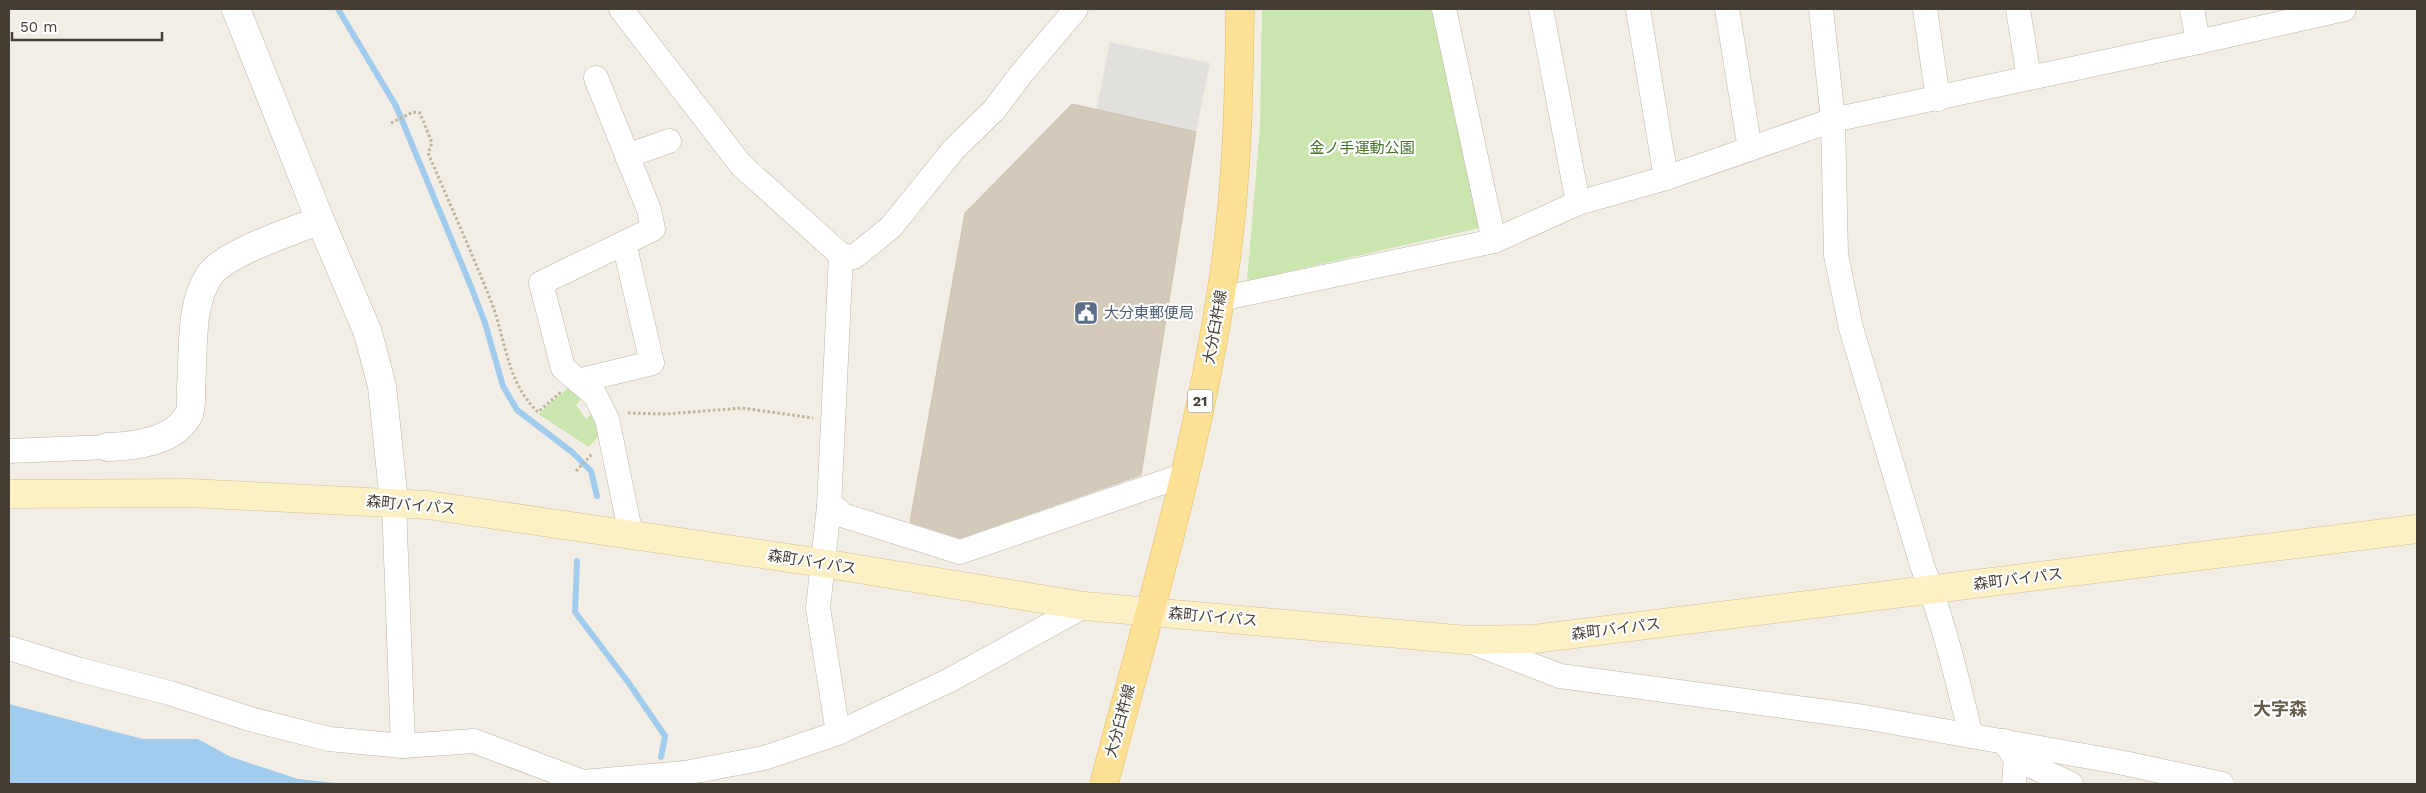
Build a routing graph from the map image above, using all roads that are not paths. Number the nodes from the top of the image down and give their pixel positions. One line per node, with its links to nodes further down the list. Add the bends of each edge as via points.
1 (236, 9): 24 (street)
2 (621, 9): 27 (street, via 741,165)
3 (1076, 9): 27 (street, via 994,110 954,149 891,227 854,257)
4 (1240, 9): 28 (main road, 大分臼杵線 / 21, via 1238,131)
5 (1444, 9): 25 (street)
6 (1541, 9): 23 (street)
7 (1638, 9): 22 (street)
8 (1727, 9): 20 (street)
9 (1821, 9): 18 (street)
10 (1925, 9): 17 (street)
11 (2018, 9): 16 (street)
12 (2192, 9): 14 (street)
13 (2344, 9): 14 (street)
14 (2198, 42): 16 (street)
15 (596, 78): 21 (street)
16 (2029, 78): 17 (street)
17 (1938, 99): 18 (street)
18 (1833, 120): 20 (street); 39 (street, via 1838,264 1851,328)
19 (669, 141): 21 (street)
20 (1750, 149): 22 (street)
21 (627, 156): 26 (street, via 649,210 653,229)
22 (1666, 178): 23 (street)
23 (1578, 203): 25 (street)
24 (320, 220): 30 (street, via 230,258 210,274 202,290 196,318 190,413 162,438 136,446); 34 (street, via 368,333 382,386)
25 (1494, 241): 28 (street)
26 (624, 243): 29 (street, via 542,283 563,368); 29 (street, via 652,362)
27 (841, 256): 35 (street)
28 (1220, 299): 32 (main road, 大分臼杵線 / 21)
29 (578, 381): 37 (street, via 595,396 608,419)
30 (108, 447): 31 (street)
31 (9, 451)
32 (1184, 475): 35 (street, via 960,552 842,515); 41 (main road, 大分臼杵線 / 21)
33 (9, 494): 34 (main road, 森町バイパス, via 190,493)
34 (394, 502): 37 (main road, 森町バイパス); 46 (street)
35 (830, 507): 38 (street)
36 (2417, 529): 39 (main road, 森町バイパス)
37 (631, 535): 38 (main road, 森町バイパス)
38 (822, 563): 40 (main road, 森町バイパス); 44 (street, via 818,608)
39 (1931, 590): 42 (main road, 森町バイパス, via 1534,639); 45 (street)
40 (1084, 606): 41 (main road, 森町バイパス); 44 (street, via 950,680)
41 (1149, 612): 42 (main road, 森町バイパス); 49 (main road, 大分臼杵線 / 21)
42 (1467, 640): 45 (street, via 1560,676 1864,717)
43 (9, 648): 46 (street, via 303,733 329,739)
44 (838, 733): 48 (street, via 755,760 685,773)
45 (1971, 736): 47 (street)
46 (403, 746): 48 (street, via 474,741)
47 (2010, 750): 50 (street); 51 (street); 52 (street, via 2119,762)
48 (585, 783)
49 (1104, 784)
50 (2014, 784)
51 (2071, 784)
52 (2222, 784)

